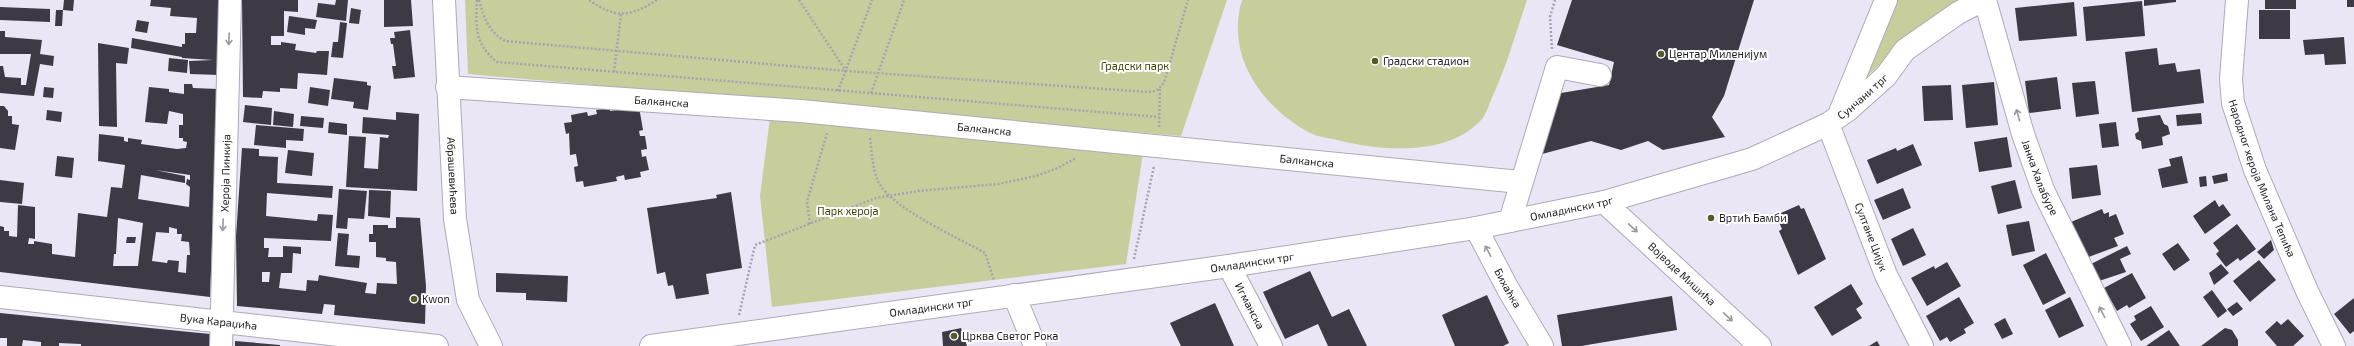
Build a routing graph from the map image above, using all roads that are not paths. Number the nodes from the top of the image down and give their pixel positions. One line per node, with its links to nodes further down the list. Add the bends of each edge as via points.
1 (230, 0): 16 (street, Хероја Пинкија, one-way to 16)
2 (444, 0): 7 (street, Абрашевићева)
3 (1886, 0): 8 (street, Сунчани трг)
4 (1984, 0): 8 (street, Сунчани трг, via 1958,13 1906,50 1886,76); 26 (street, Јанка Халабуре, one-way to 4, via 2043,190 2021,127)
5 (2237, 0): 27 (street, Народног хероја Милана Тепића, via 2231,79 2233,103 2255,170 2307,291)
6 (1600, 75): 9 (street, via 1557,67)
7 (447, 87): 9 (street, Балканска, via 871,117); 19 (street, Абрашевићева, via 455,219 468,300)
8 (1833, 120): 10 (street, Омладински трг, via 1752,159); 25 (street, Султане Цијук, via 1886,276)
9 (1520, 182): 11 (street)
10 (1604, 202): 11 (street, Омладински трг); 24 (street, Војводе Мишића, one-way to 24)
11 (1510, 221): 12 (street, Омладински трг)
12 (1476, 228): 13 (street, Омладински трг); 23 (street, Бихаћка, one-way to 12)
13 (1229, 266): 15 (street, Омладински трг); 22 (street, Игманска)
14 (0, 297): 16 (street, Вука Караџића)
15 (1006, 297): 20 (street, Омладински трг); 21 (street)
16 (221, 321): 17 (street, Хероја Пинкија); 18 (street, Вука Караџића)
17 (221, 346)
18 (437, 346)
19 (491, 346)
20 (651, 346)
21 (1035, 346)
22 (1271, 346)
23 (1542, 346)
24 (1760, 346)
25 (1922, 346)
26 (2120, 346)
27 (2334, 346)

